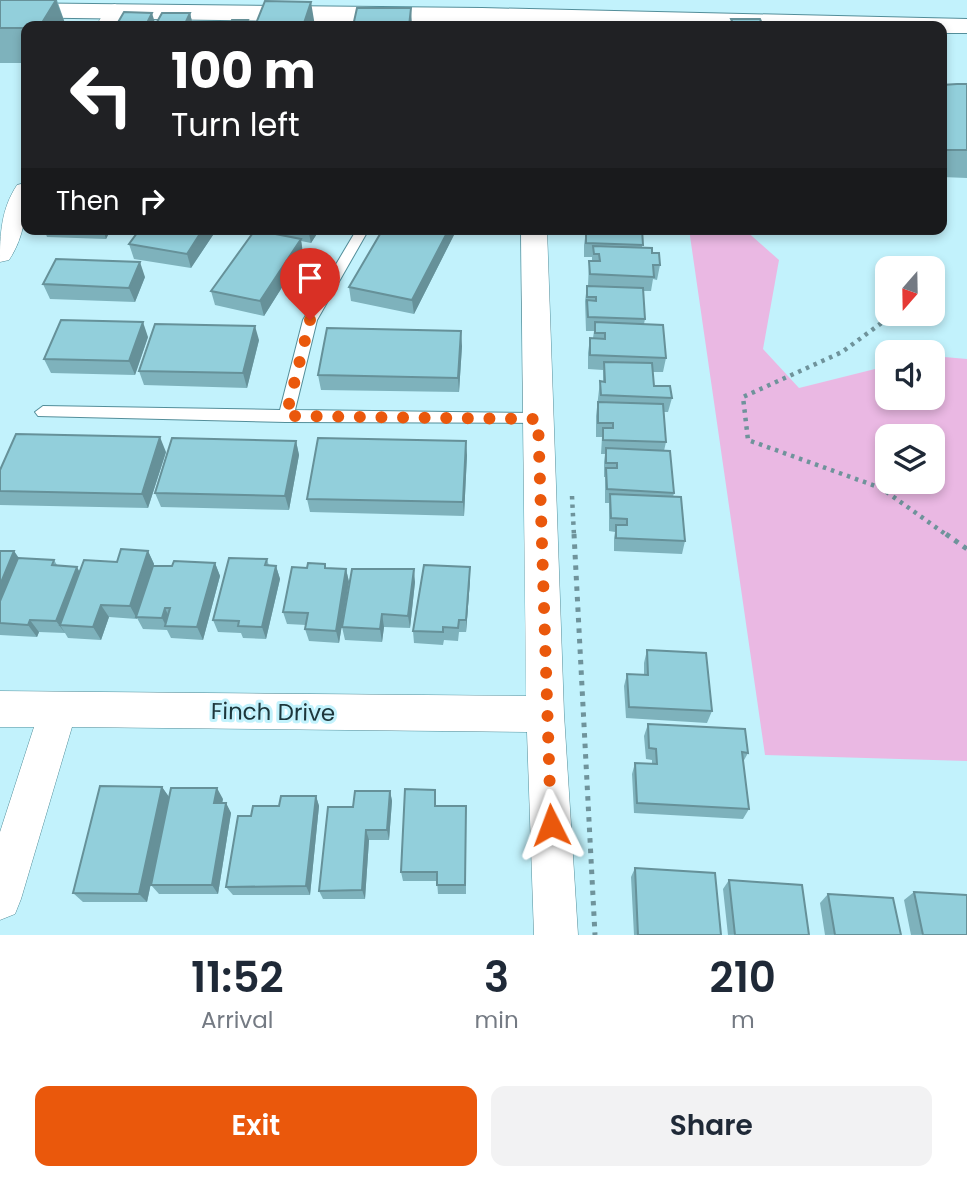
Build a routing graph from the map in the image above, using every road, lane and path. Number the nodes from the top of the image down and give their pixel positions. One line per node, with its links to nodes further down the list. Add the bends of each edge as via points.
1 (0, 9): 2 (main road)
2 (111, 18): 3 (main road)
3 (529, 21)
4 (947, 26): 5 (main road)
5 (967, 26)
6 (21, 205): 9 (street)
7 (360, 235): 12 (lane, via 310,320)
8 (534, 235): 13 (street)
9 (0, 254)
10 (882, 326): 15 (path, via 846,352 743,397 748,440 881,488)
11 (43, 412): 12 (lane)
12 (286, 416): 13 (lane)
13 (538, 419): 18 (street)
14 (572, 492): 21 (path)
15 (966, 546)
16 (0, 709): 17 (street, Finch Drive)
17 (58, 710): 18 (street, Finch Drive); 19 (street)
18 (545, 714): 20 (street)
19 (0, 899)
20 (556, 935)
21 (595, 935)

